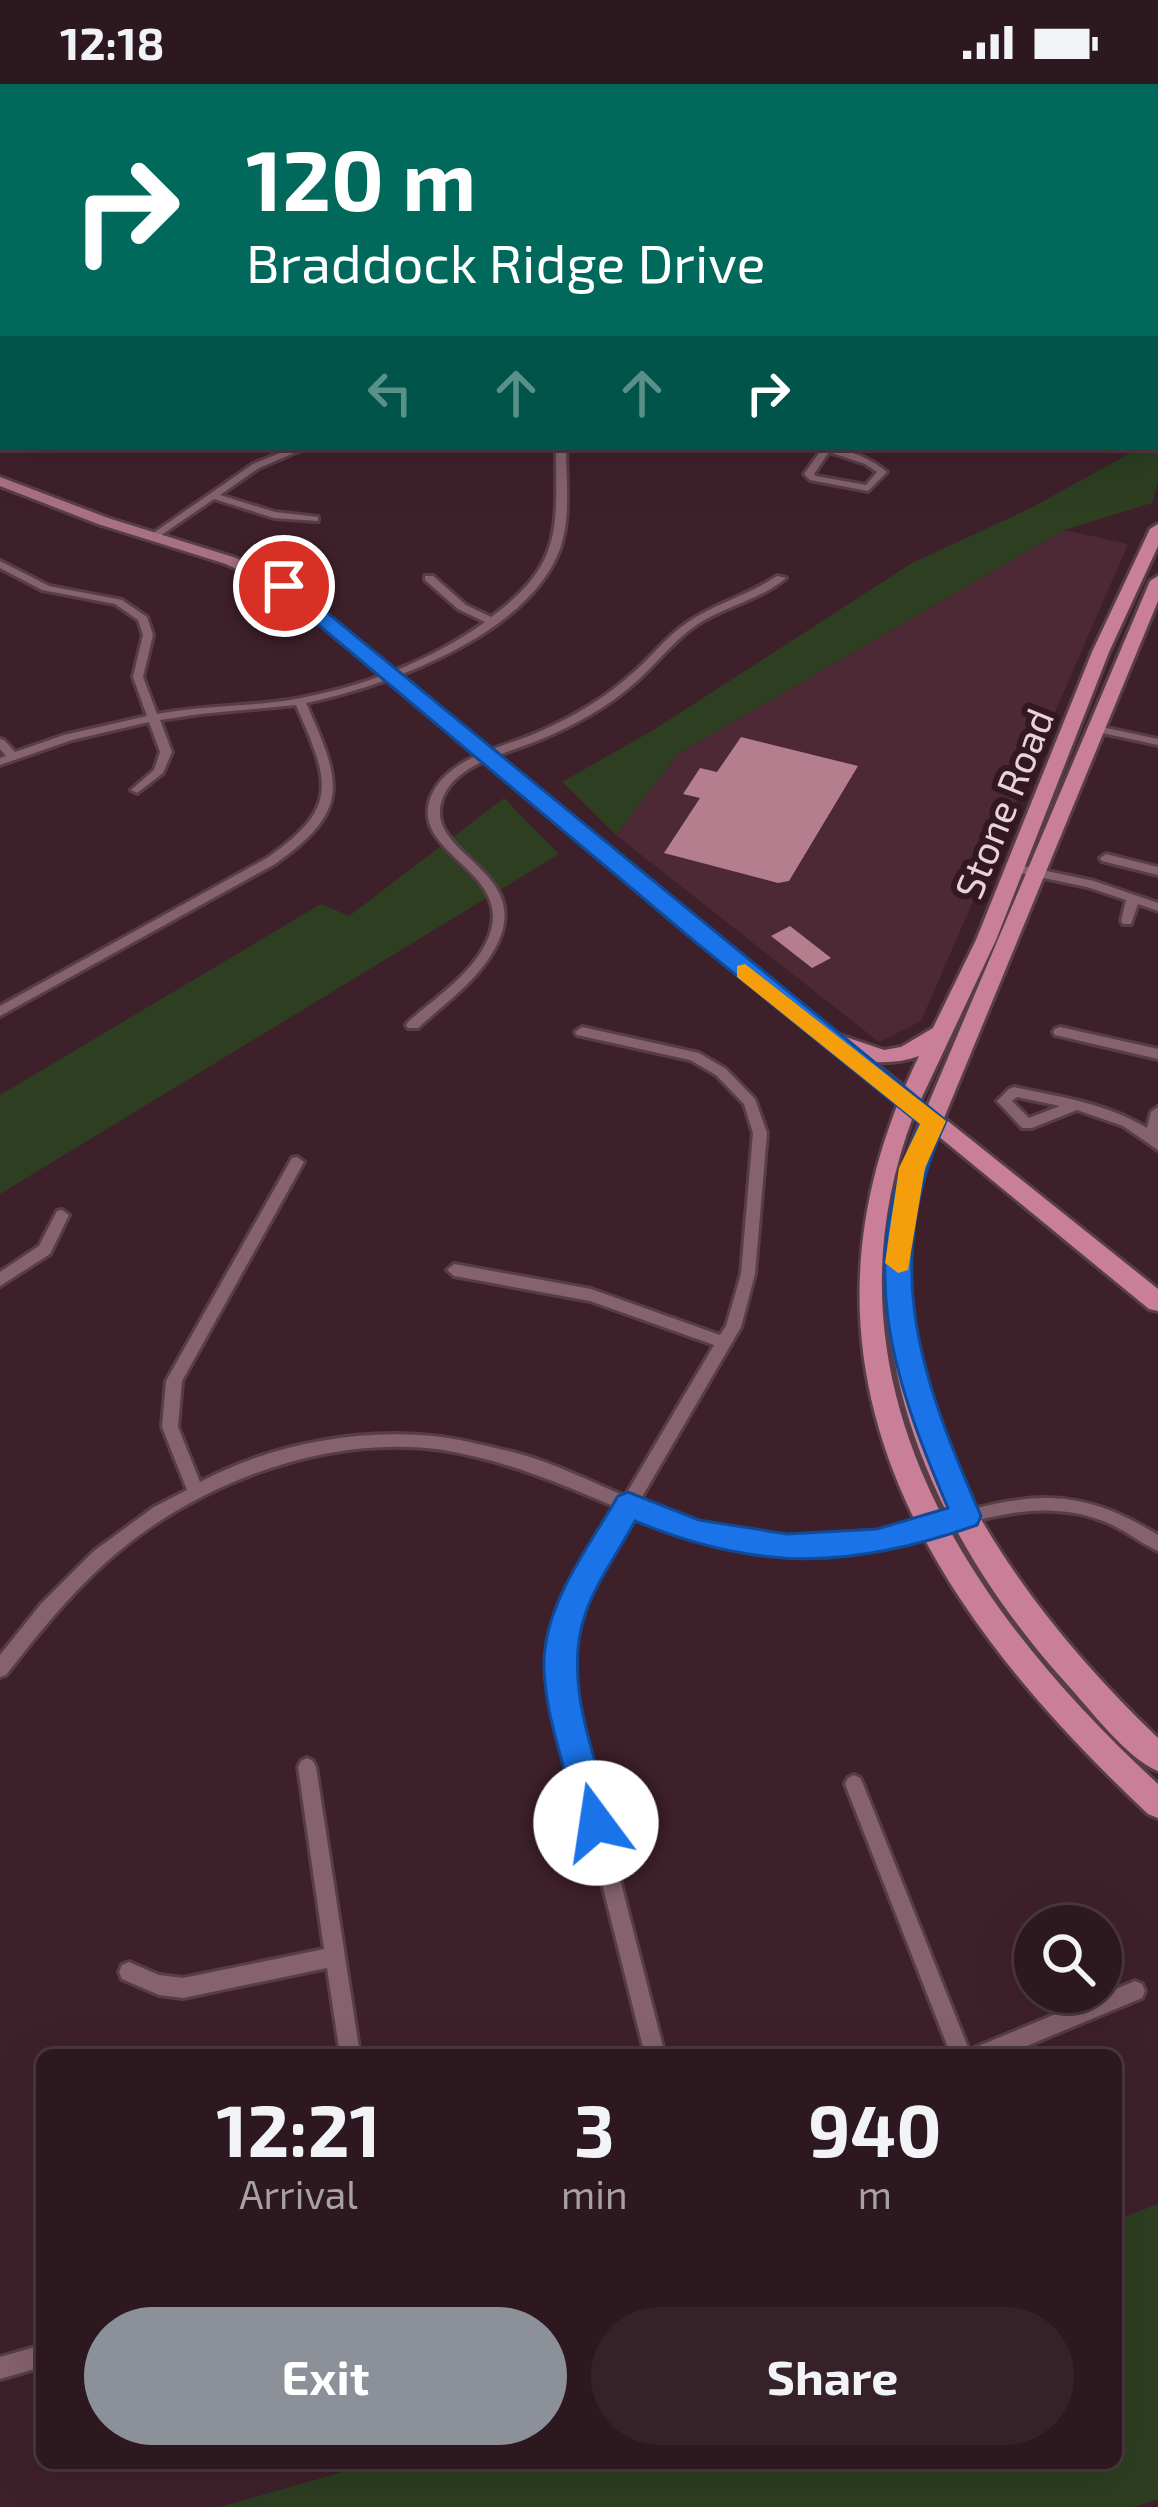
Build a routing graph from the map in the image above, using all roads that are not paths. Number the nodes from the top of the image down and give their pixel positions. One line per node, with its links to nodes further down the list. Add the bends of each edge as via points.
1 (295, 450): 6 (street)
2 (561, 450): 16 (street, via 553,554)
3 (825, 450): 4 (street, via 813,478 868,488 882,472)
4 (832, 450)
5 (0, 481): 9 (main road)
6 (213, 496): 7 (street); 9 (street)
7 (315, 519)
8 (1158, 530): 14 (main road, Stone Road)
9 (154, 536): 17 (main road, via 274,580)
10 (0, 564): 19 (street, via 34,584 109,598 139,614 148,635 137,677)
11 (429, 578): 16 (street)
12 (781, 578): 23 (street, via 689,625 595,707)
13 (1158, 581): 15 (main road, Stone Road)
14 (1119, 609): 15 (street); 27 (main road, Stone Road)
15 (1152, 611): 20 (main road, Stone Road)
16 (494, 622): 17 (street)
17 (389, 672): 18 (street); 23 (main road)
18 (299, 701): 19 (street); 33 (street, via 330,776 326,805 306,834)
19 (154, 718): 24 (street); 25 (street, via 166,759)
20 (1097, 729): 22 (street); 29 (main road, Stone Road)
21 (0, 742): 24 (street)
22 (1158, 742)
23 (489, 757): 34 (street, via 454,776 434,809 444,840 492,886 498,928 480,961); 38 (main road)
24 (6, 759)
25 (136, 790)
26 (1106, 858): 28 (street)
27 (1014, 868): 29 (street); 35 (main road, Stone Road)
28 (1158, 871)
29 (1037, 874): 30 (street); 43 (main road, Stone Road)
30 (1133, 898): 31 (street); 32 (street)
31 (1158, 907)
32 (1127, 921)
33 (0, 1012)
34 (413, 1025)
35 (943, 1029): 38 (main road, via 918,1050 891,1058); 40 (main road, Stone Road)
36 (1060, 1032): 39 (street)
37 (582, 1033): 50 (street, via 694,1056 722,1072 754,1110 760,1144 748,1274)
38 (828, 1038): 40 (main road)
39 (1158, 1054)
40 (910, 1101): 43 (main road); 54 (main road, Stone Road, via 880,1191 871,1285 881,1404)
41 (1074, 1106): 44 (street, via 1116,1116)
42 (1158, 1112): 44 (street)
43 (934, 1121): 49 (main road); 53 (main road, Stone Road, via 912,1168 898,1237 897,1304 923,1417)
44 (1155, 1142)
45 (298, 1162): 51 (street, via 174,1381 170,1427)
46 (62, 1216): 48 (street, via 45,1250)
47 (454, 1270): 50 (street, via 591,1295)
48 (0, 1280)
49 (1158, 1302)
50 (725, 1343): 52 (street)
51 (195, 1490): 52 (street, via 293,1455 407,1443 510,1458); 56 (street, via 146,1517 72,1577)
52 (628, 1505): 54 (street, via 697,1533 787,1547 877,1543); 65 (street, via 571,1608 560,1666)
53 (966, 1516): 54 (street); 55 (street, via 1011,1504 1064,1504 1117,1520); 57 (main road, Stone Road, via 1067,1665)
54 (929, 1527): 60 (main road, Stone Road, via 1011,1655 1094,1748)
55 (1158, 1544)
56 (0, 1669)
57 (1158, 1757)
58 (308, 1767): 61 (street)
59 (854, 1784): 66 (street)
60 (1158, 1804)
61 (334, 1957): 62 (street, via 183,1988); 64 (street)
62 (129, 1972)
63 (1135, 1991): 67 (street)
64 (349, 2049)
65 (654, 2049)
66 (959, 2049)
67 (995, 2049)
68 (36, 2358): 69 (street)
69 (0, 2368)

